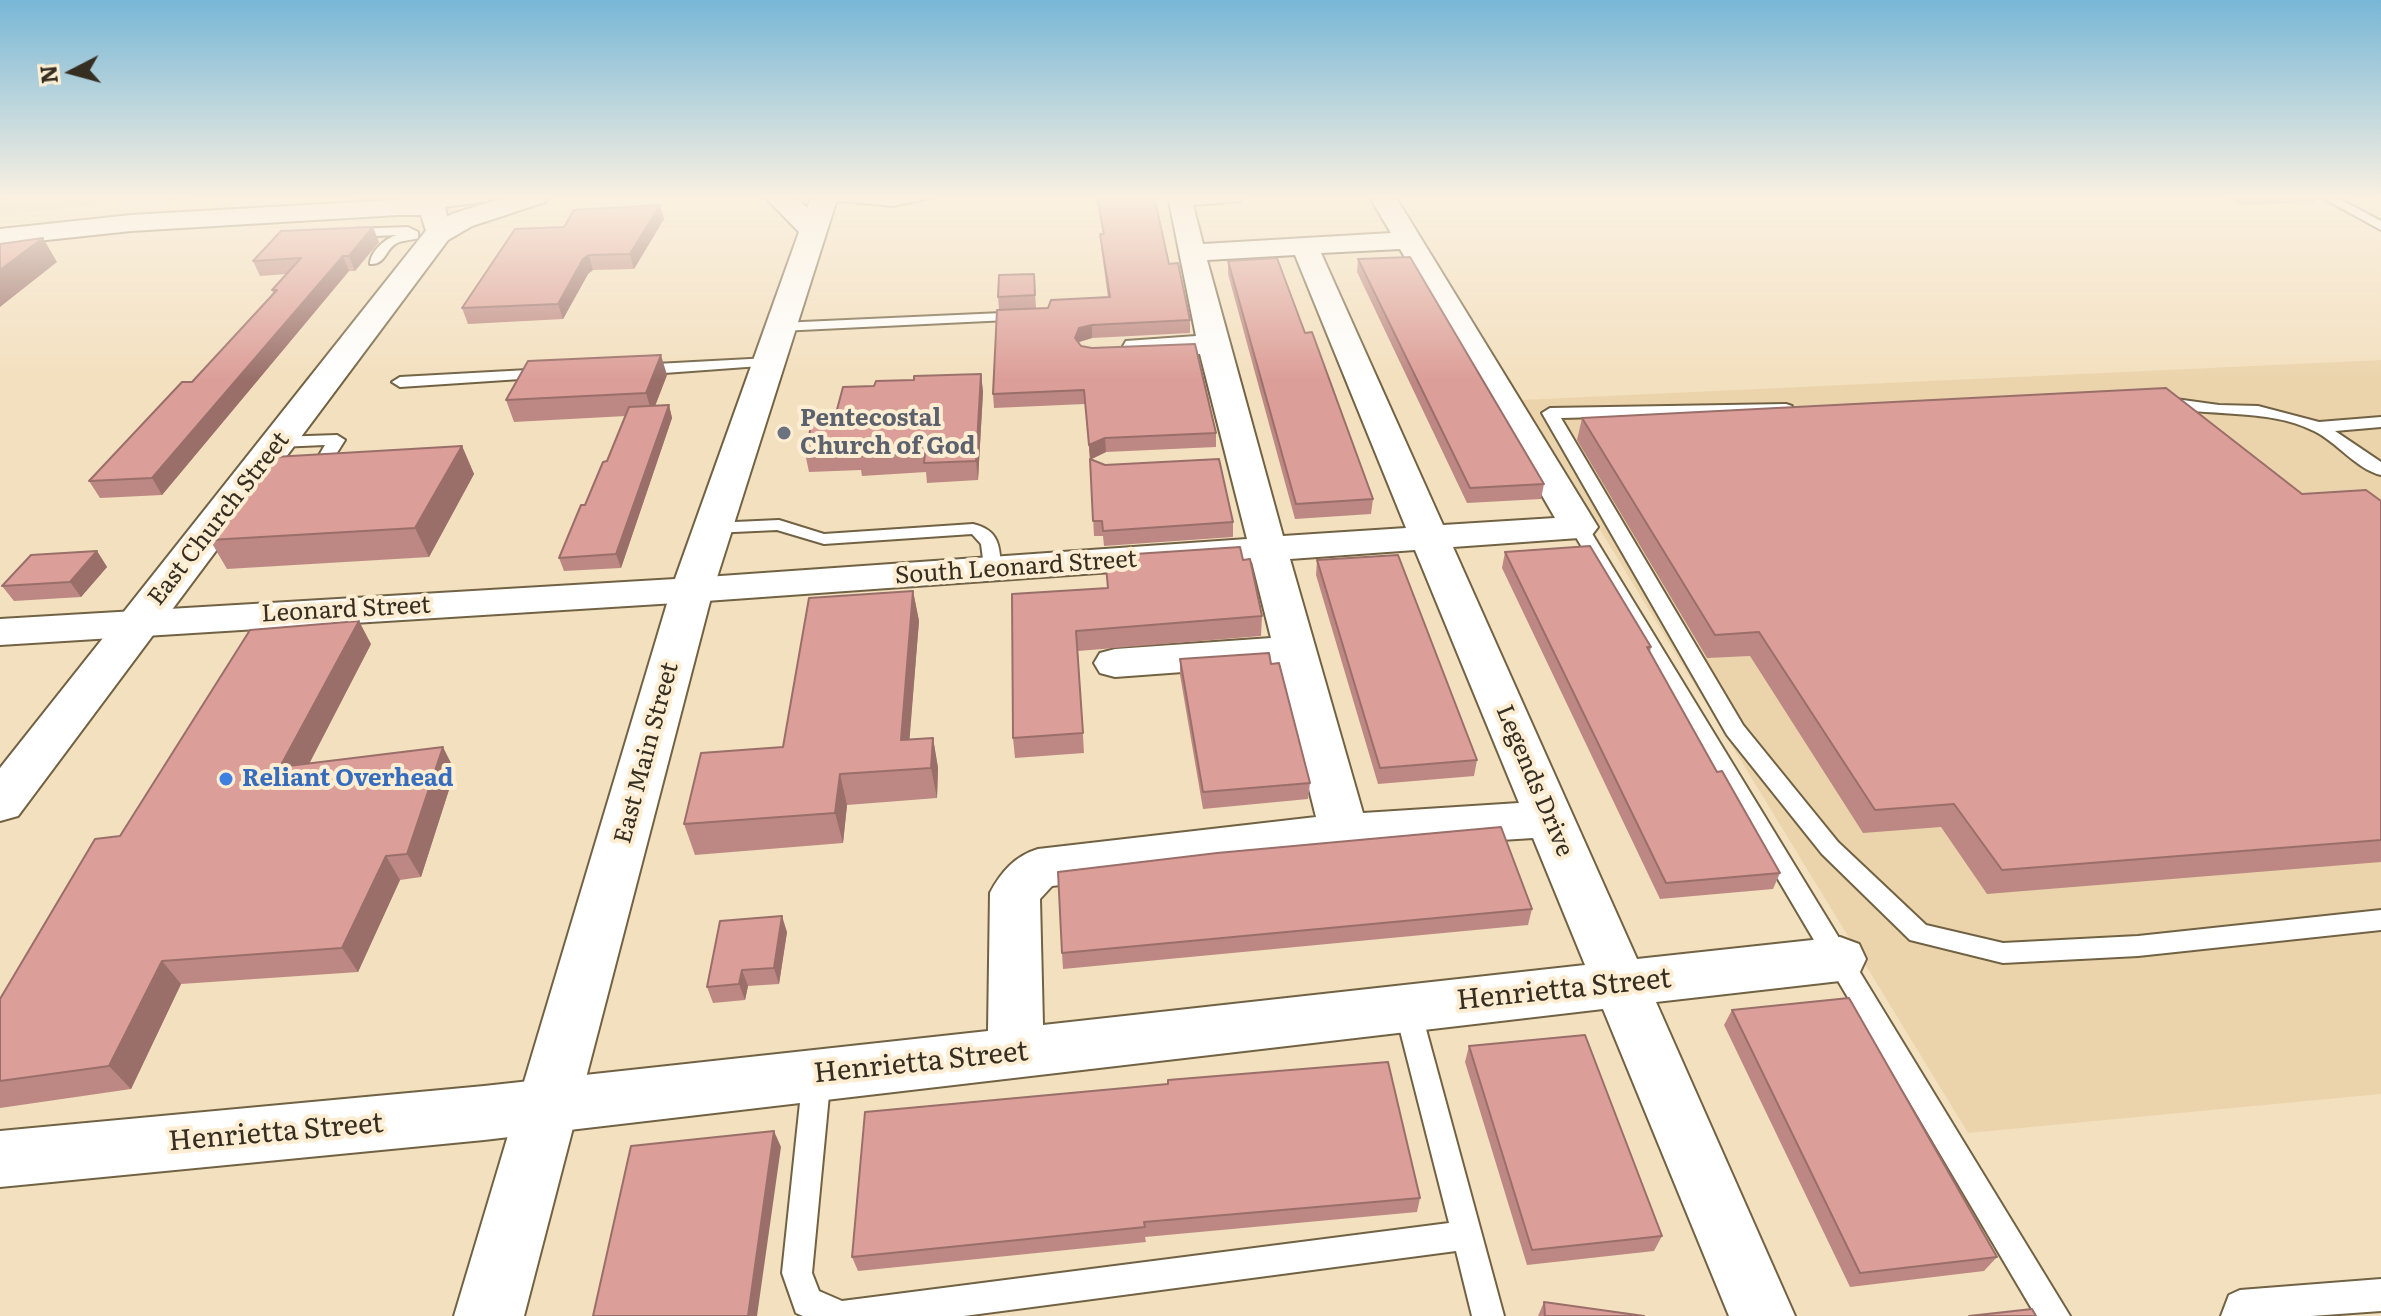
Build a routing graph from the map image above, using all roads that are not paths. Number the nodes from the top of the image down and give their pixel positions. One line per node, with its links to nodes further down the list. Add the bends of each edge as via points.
1 (378, 257): 7 (lane)
2 (409, 257): 20 (main road, East Church Street)
3 (804, 257): 9 (main road, East Main Street)
4 (1193, 257): 10 (street)
5 (1309, 257): 25 (street, Legends Drive)
6 (1419, 257): 23 (street)
7 (375, 261)
8 (1044, 315): 9 (lane)
9 (780, 327): 12 (main road, East Main Street)
10 (1213, 344): 11 (street); 26 (street, via 1230,460)
11 (1108, 349)
12 (769, 362): 13 (lane); 24 (main road, East Main Street)
13 (613, 371)
14 (567, 373): 15 (lane)
15 (400, 382)
16 (2141, 399): 19 (lane, via 2269,413)
17 (1808, 409): 36 (lane, via 1550,413 1735,730 1830,848 1919,933 2003,953 2138,946)
18 (2381, 422): 19 (lane)
19 (2319, 427): 22 (lane)
20 (278, 442): 21 (lane, via 337,440 323,462); 29 (main road, East Church Street)
21 (353, 460)
22 (2381, 470)
23 (1579, 527): 25 (street, South Leonard Street); 37 (lane)
24 (713, 528): 27 (lane, via 779,525 824,539 973,529 990,539); 28 (main road, East Main Street)
25 (1431, 540): 26 (street, South Leonard Street); 34 (street, Legends Drive)
26 (1270, 551): 27 (street, South Leonard Street); 31 (street)
27 (992, 570): 28 (street, South Leonard Street)
28 (692, 590): 29 (street, Leonard Street); 42 (main road, East Main Street)
29 (139, 622): 30 (street, Leonard Street); 33 (main road, East Church Street)
30 (0, 632)
31 (1296, 650): 32 (street); 35 (street)
32 (1115, 663)
33 (0, 803)
34 (1550, 819): 35 (street); 38 (street, Legends Drive)
35 (1344, 832): 40 (street, via 1038,868 1015,893)
36 (2381, 920)
37 (1840, 959): 38 (street, Henrietta Street); 50 (lane)
38 (1620, 983): 39 (street, Henrietta Street); 49 (street, Legends Drive)
39 (1407, 1007): 40 (street, Henrietta Street); 44 (lane)
40 (1016, 1052): 41 (street, Henrietta Street)
41 (817, 1074): 42 (street, Henrietta Street); 47 (lane, via 797,1273 807,1302)
42 (550, 1105): 43 (street, Henrietta Street); 46 (main road, East Main Street)
43 (0, 1159)
44 (1468, 1235): 47 (lane); 48 (lane)
45 (2381, 1295): 51 (lane, via 2240,1306)
46 (489, 1316)
47 (842, 1316)
48 (1488, 1316)
49 (1762, 1316)
50 (2054, 1316)
51 (2237, 1316)

